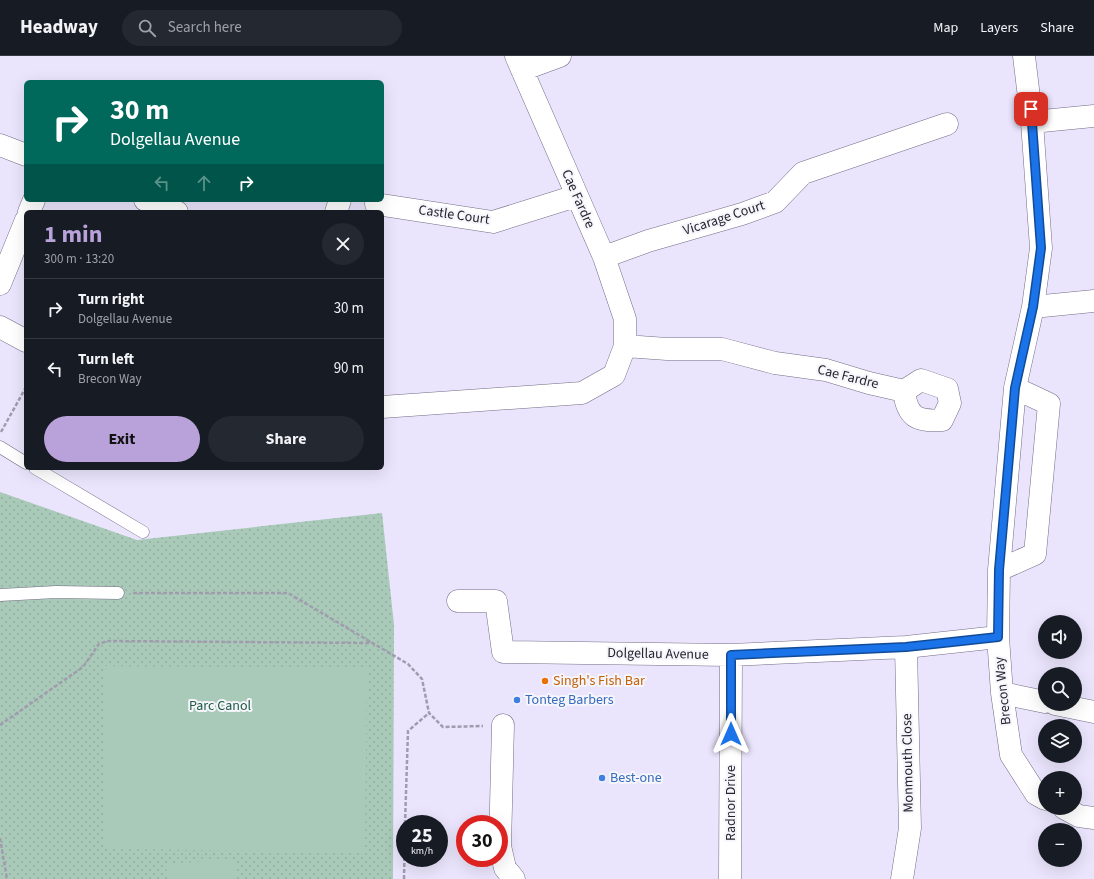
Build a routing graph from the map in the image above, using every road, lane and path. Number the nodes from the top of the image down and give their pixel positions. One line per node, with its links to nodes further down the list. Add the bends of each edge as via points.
1 (560, 56): 3 (street)
2 (1024, 56): 5 (street, Brecon Way)
3 (519, 63): 9 (street, Cae Fardre)
4 (1094, 116): 5 (street)
5 (1032, 122): 17 (street, Brecon Way, via 1041,248)
6 (947, 124): 14 (street, Vicarage Court, via 803,173 775,202)
7 (0, 145): 8 (street)
8 (24, 154)
9 (576, 196): 11 (street, Castle Court, via 493,222); 14 (street, Cae Fardre)
10 (150, 202): 12 (street)
11 (376, 205)
12 (172, 210)
13 (24, 225): 15 (street)
14 (604, 257): 20 (street, Cae Fardre, via 625,319)
15 (0, 284)
16 (1094, 300): 17 (street)
17 (1033, 307): 21 (street, Brecon Way)
18 (0, 327): 19 (street)
19 (24, 340)
20 (625, 346): 23 (street, Cae Fardre, via 667,349 722,348 775,363 826,370); 24 (street, Cae Fardre, via 614,375 582,393)
21 (1015, 388): 30 (street, Brecon Way); 30 (street, via 1049,404 1047,445 1035,554)
22 (24, 391): 25 (path)
23 (904, 391)
24 (384, 407)
25 (0, 434)
26 (0, 447): 27 (lane)
27 (24, 462)
28 (38, 470): 29 (lane)
29 (143, 532)
30 (999, 570): 34 (street, Brecon Way)
31 (118, 593): 32 (lane, via 56,592); 35 (path, via 288,593)
32 (0, 595)
33 (458, 601): 37 (street, Dolgellau Avenue, via 496,601 503,652)
34 (998, 637): 36 (street, Dolgellau Avenue); 38 (street, Brecon Way)
35 (372, 643): 42 (path, via 408,664 422,679); 43 (path, via 107,641 99,644 83,667)
36 (906, 647): 37 (street, Dolgellau Avenue); 55 (street, Monmouth Close, via 910,828)
37 (731, 655): 54 (street, Radnor Drive)
38 (1002, 693): 39 (street); 45 (street, Brecon Way, via 1011,755)
39 (1038, 701)
40 (1082, 710): 41 (street)
41 (1094, 712)
42 (429, 713): 44 (path, via 443,727); 46 (path, via 408,731)
43 (0, 725)
44 (503, 725): 53 (street, via 500,846 505,868)
45 (1038, 795)
46 (405, 815)
47 (1078, 815): 48 (street)
48 (1094, 818)
49 (0, 838): 51 (path)
50 (404, 867): 52 (path)
51 (7, 879)
52 (404, 879)
53 (514, 879)
54 (730, 879)
55 (902, 879)

